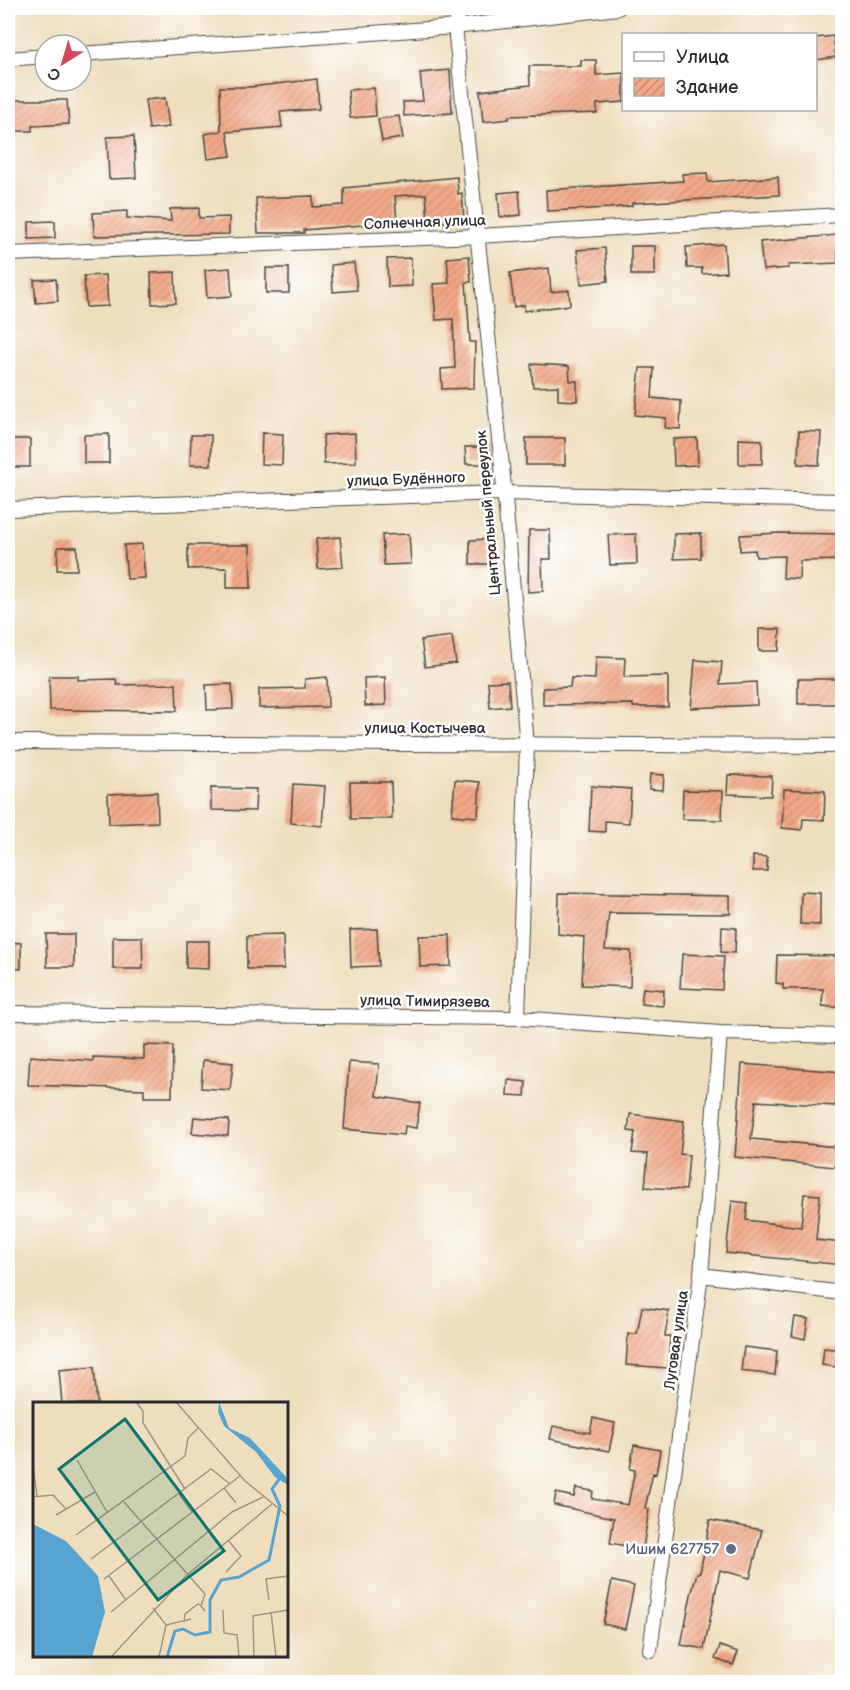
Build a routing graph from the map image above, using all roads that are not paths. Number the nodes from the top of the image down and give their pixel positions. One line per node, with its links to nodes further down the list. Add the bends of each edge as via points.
1 (460, 8): 3 (street, Центральный переулок)
2 (618, 8): 3 (street)
3 (455, 27): 4 (street); 8 (street, Центральный переулок)
4 (93, 53)
5 (33, 57): 6 (street)
6 (8, 59)
7 (843, 215): 8 (street, Солнечная улица)
8 (478, 236): 9 (street, Солнечная улица); 10 (street, Центральный переулок)
9 (8, 254)
10 (503, 492): 11 (street, улица Будённого); 12 (street, улица Будённого); 14 (street, Центральный переулок)
11 (843, 501)
12 (8, 509)
13 (8, 742): 14 (street, улица Костычева)
14 (527, 745): 15 (street, улица Костычева); 17 (street, Центральный переулок)
15 (843, 746)
16 (8, 1013): 17 (street, улица Тимирязева)
17 (518, 1018): 18 (street, улица Тимирязева)
18 (720, 1033): 19 (street, улица Тимирязева); 20 (street, Луговая улица)
19 (843, 1036)
20 (701, 1275): 21 (street); 22 (street, Луговая улица)
21 (843, 1293)
22 (650, 1650)

